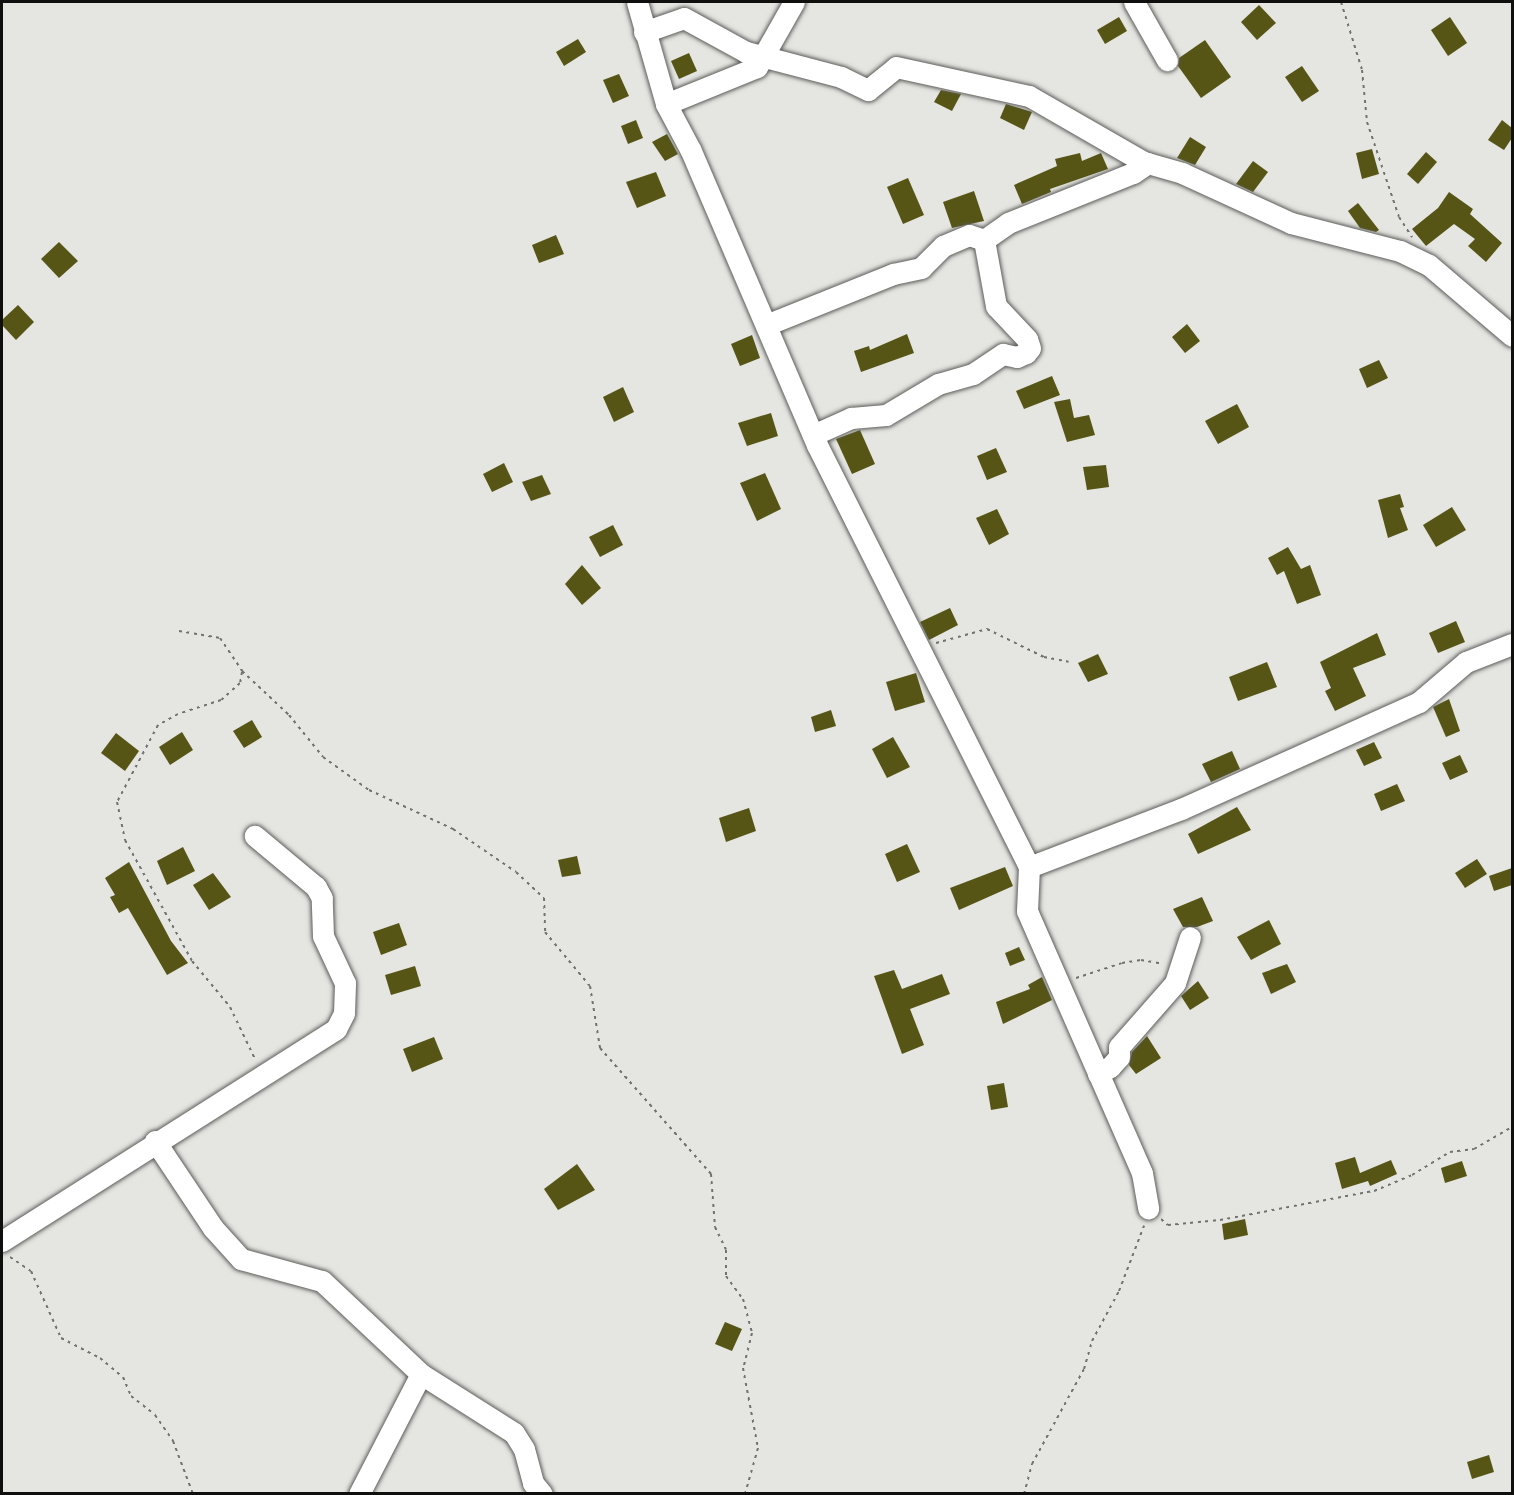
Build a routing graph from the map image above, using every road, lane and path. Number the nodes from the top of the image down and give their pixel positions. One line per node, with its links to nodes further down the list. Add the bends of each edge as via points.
1 (637, 2): 5 (street)
2 (794, 2): 6 (street)
3 (1134, 2): 7 (street)
4 (1341, 2): 11 (path, via 1362,70 1367,122 1399,217)
5 (644, 32): 6 (street, via 684,18 746,52); 8 (street)
6 (766, 55): 8 (street, via 757,67); 9 (street, via 788,66 841,76 868,90 896,67 1029,96 1100,140)
7 (1167, 60)
8 (666, 104): 12 (street, via 691,151)
9 (1148, 163): 10 (street, via 1133,173 1008,223); 11 (street, via 1182,173 1291,223 1400,251)
10 (984, 240): 12 (street, via 969,235 943,246 921,268 893,274); 14 (street, via 996,306 1028,339 1030,348 1026,353 1017,357 1003,354 973,374 938,384 886,415 851,418)
11 (1429, 265): 13 (street)
12 (766, 325): 14 (street)
13 (1512, 336)
14 (813, 435): 17 (street)
15 (179, 631): 19 (path, via 220,638)
16 (1512, 644): 21 (street, via 1466,662 1419,702 1181,809)
17 (921, 652): 18 (path, via 937,642 987,629 1044,657); 21 (street)
18 (1069, 662)
19 (242, 671): 26 (path, via 240,683 221,700 158,725 117,802 125,840 192,961 230,1007); 36 (path, via 289,715 323,757 369,790 453,829 516,872 544,898 544,932 590,986 600,1048 711,1174 715,1227 726,1250 726,1276 743,1299 752,1333 743,1368 758,1448)
20 (255, 836): 26 (street, via 316,887 322,898 323,936 345,983 347,998 336,1029)
21 (1029, 867): 24 (street, via 1027,911)
22 (1190, 937): 23 (street)
23 (1180, 967): 24 (path, via 1141,960 1122,963); 25 (street, via 1164,999 1119,1047 1119,1057)
24 (1060, 986): 25 (street)
25 (1098, 1074): 29 (street, via 1142,1173)
26 (263, 1075): 28 (street)
27 (1512, 1127): 29 (path, via 1474,1149 1450,1152 1412,1175 1374,1191 1245,1216 1168,1225)
28 (155, 1141): 30 (street); 32 (street, via 213,1228 241,1258 322,1281)
29 (1148, 1208): 37 (path, via 1119,1291 1092,1341 1084,1369 1032,1464)
30 (2, 1240)
31 (2, 1252): 33 (path, via 31,1271 61,1338 100,1358 123,1377 130,1396 155,1415 172,1441)
32 (421, 1374): 34 (street); 35 (street, via 514,1433 524,1449 533,1483)
33 (193, 1494)
34 (359, 1494)
35 (542, 1494)
36 (745, 1494)
37 (1024, 1494)

